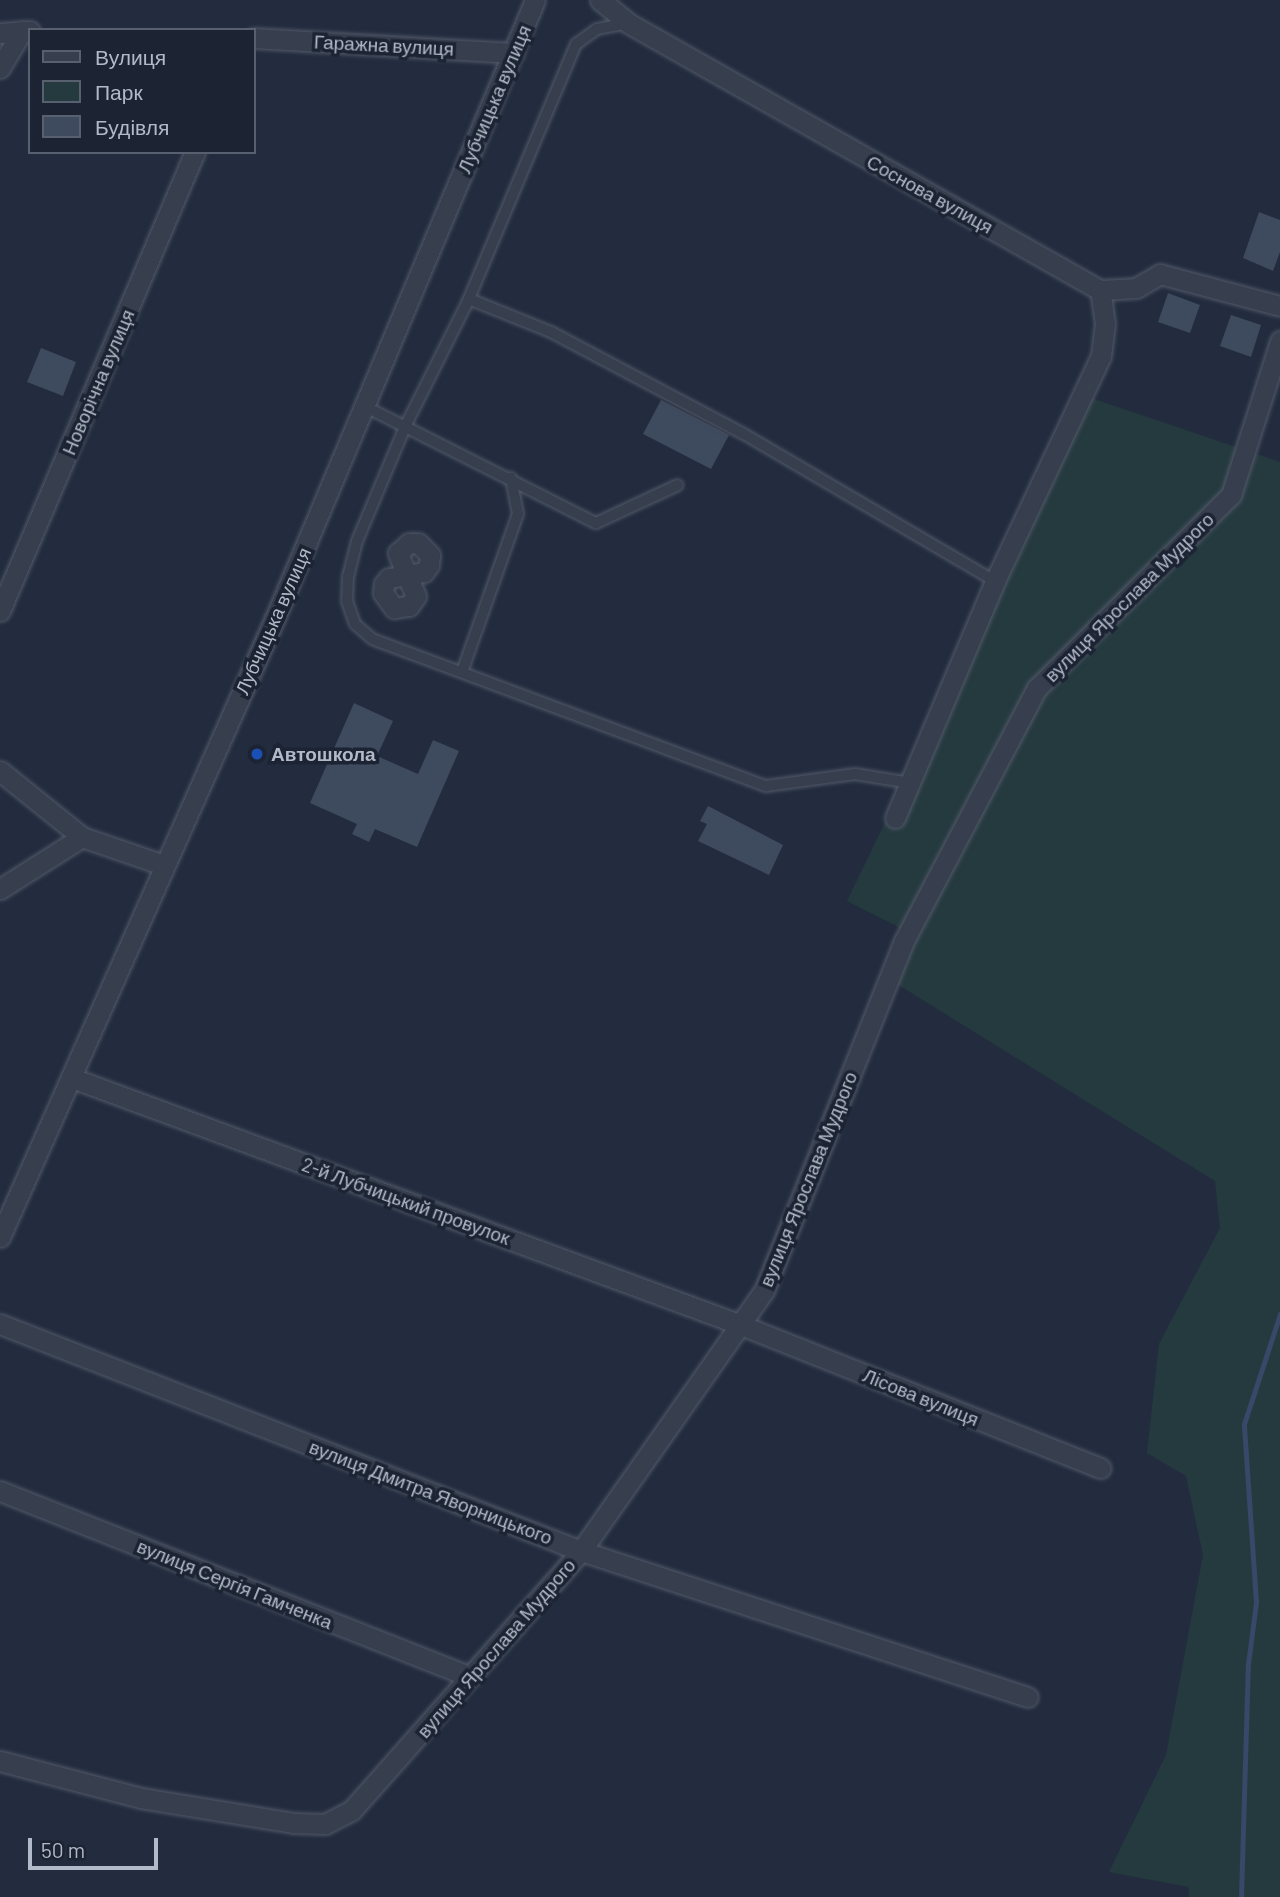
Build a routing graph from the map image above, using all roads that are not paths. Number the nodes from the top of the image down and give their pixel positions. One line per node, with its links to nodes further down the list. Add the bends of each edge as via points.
1 (536, 0): 7 (street, Лубчицька вулиця)
2 (600, 0): 3 (street, Соснова вулиця)
3 (628, 23): 10 (street, Соснова вулиця); 11 (lane, via 597,29 576,44)
4 (26, 31): 5 (street); 8 (street)
5 (0, 33)
6 (256, 38): 7 (street, Гаражна вулиця)
7 (514, 53): 14 (street, Лубчицька вулиця)
8 (0, 68)
9 (194, 154): 19 (street, Новорічна вулиця)
10 (1100, 290): 12 (street, via 1136,288 1160,274); 18 (street, via 1105,324 1101,356)
11 (469, 299): 15 (lane); 18 (lane, via 551,332 744,435)
12 (1280, 306)
13 (1280, 341): 30 (street, вулиця Ярослава Мудрого, via 1231,495 1037,688 904,941 764,1291)
14 (365, 406): 15 (lane); 25 (street, Лубчицька вулиця)
15 (405, 426): 16 (lane); 20 (lane, via 358,541 348,576 347,601 355,624 372,639)
16 (511, 478): 17 (lane, via 596,523); 20 (lane, via 518,514)
17 (678, 485)
18 (995, 581): 22 (street)
19 (0, 611)
20 (462, 672): 22 (lane, via 766,786 855,774)
21 (0, 771): 24 (street)
22 (910, 783): 23 (street)
23 (895, 818)
24 (82, 837): 25 (street); 26 (street)
25 (164, 865): 27 (street, Лубчицька вулиця)
26 (0, 889)
27 (72, 1078): 28 (street, Лубчицька вулиця); 30 (street, 2-й Лубчицький провулок)
28 (0, 1237)
29 (0, 1324): 33 (street, вулиця Дмитра Яворницького)
30 (741, 1325): 31 (street, Лісова вулиця); 33 (street, вулиця Ярослава Мудрого)
31 (1101, 1468)
32 (0, 1491): 34 (street, вулиця Сергія Гамченка)
33 (581, 1551): 34 (street, вулиця Ярослава Мудрого); 35 (street, вулиця Дмитра Яворницького)
34 (471, 1677): 36 (street, вулиця Ярослава Мудрого, via 351,1811 325,1824 141,1798)
35 (1028, 1696)
36 (0, 1761)

